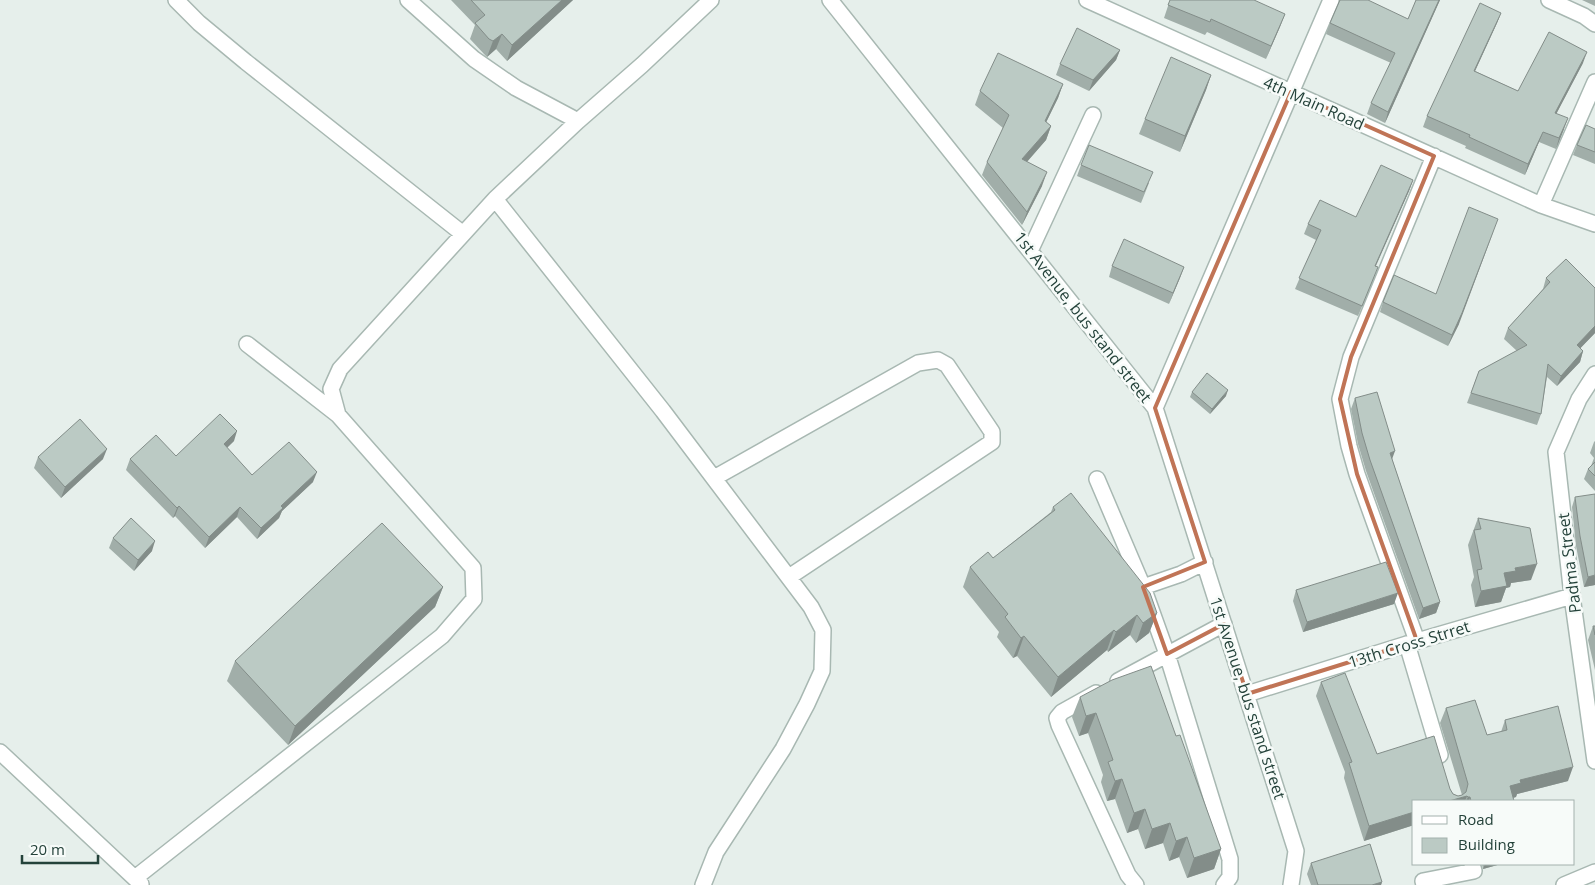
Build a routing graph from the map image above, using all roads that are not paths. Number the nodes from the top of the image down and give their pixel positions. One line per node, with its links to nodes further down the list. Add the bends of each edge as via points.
1 (176, 0): 17 (street, via 246,62)
2 (408, 0): 12 (street, via 474,58 516,88)
3 (711, 0): 12 (street)
4 (830, 0): 18 (street, 1st Avenue, bus stand street)
5 (1087, 0): 10 (street, 4th Main Road)
6 (1331, 0): 10 (street)
7 (1549, 0): 8 (street)
8 (1595, 24)
9 (1595, 82): 15 (street)
10 (1291, 92): 13 (street, 4th Main Road); 21 (street)
11 (1093, 115): 18 (street)
12 (578, 121): 14 (street)
13 (1434, 156): 15 (street, 4th Main Road); 30 (street, via 1351,357 1340,399 1357,474)
14 (495, 199): 17 (street); 23 (street)
15 (1541, 205): 16 (street)
16 (1595, 224)
17 (462, 234): 22 (street, via 340,369 331,390)
18 (1030, 251): 21 (street, 1st Avenue, bus stand street)
19 (247, 344): 22 (street)
20 (1594, 380): 28 (street, Padma Street, via 1578,399 1556,452)
21 (1155, 408): 25 (street, 1st Avenue, bus stand street)
22 (338, 415): 38 (street, via 474,568 474,599 442,636)
23 (714, 478): 26 (street); 26 (street, via 918,363 938,360 947,364 992,432 992,442)
24 (1097, 479): 27 (street)
25 (1205, 562): 27 (street); 29 (street, 1st Avenue, bus stand street)
26 (788, 577): 39 (street, via 811,607 823,630 822,672 783,749 716,852)
27 (1143, 587): 31 (street)
28 (1572, 596): 30 (street, 13th Cross Strret); 34 (street, Padma Street)
29 (1224, 624): 31 (street); 32 (street, 1st Avenue, bus stand street)
30 (1412, 643): 32 (street, 13th Cross Strret); 35 (street)
31 (1167, 654): 40 (street, via 1062,712 1057,718 1128,875); 41 (street, via 1230,860 1230,877)
32 (1246, 694): 42 (street, 1st Avenue, bus stand street, via 1296,851)
33 (0, 752): 38 (street)
34 (1595, 761)
35 (1445, 773)
36 (1472, 865): 43 (street, via 1474,870 1423,881)
37 (1595, 872): 44 (street)
38 (138, 881)
39 (703, 885)
40 (1136, 885)
41 (1224, 885)
42 (1292, 885)
43 (1424, 885)
44 (1564, 885)

